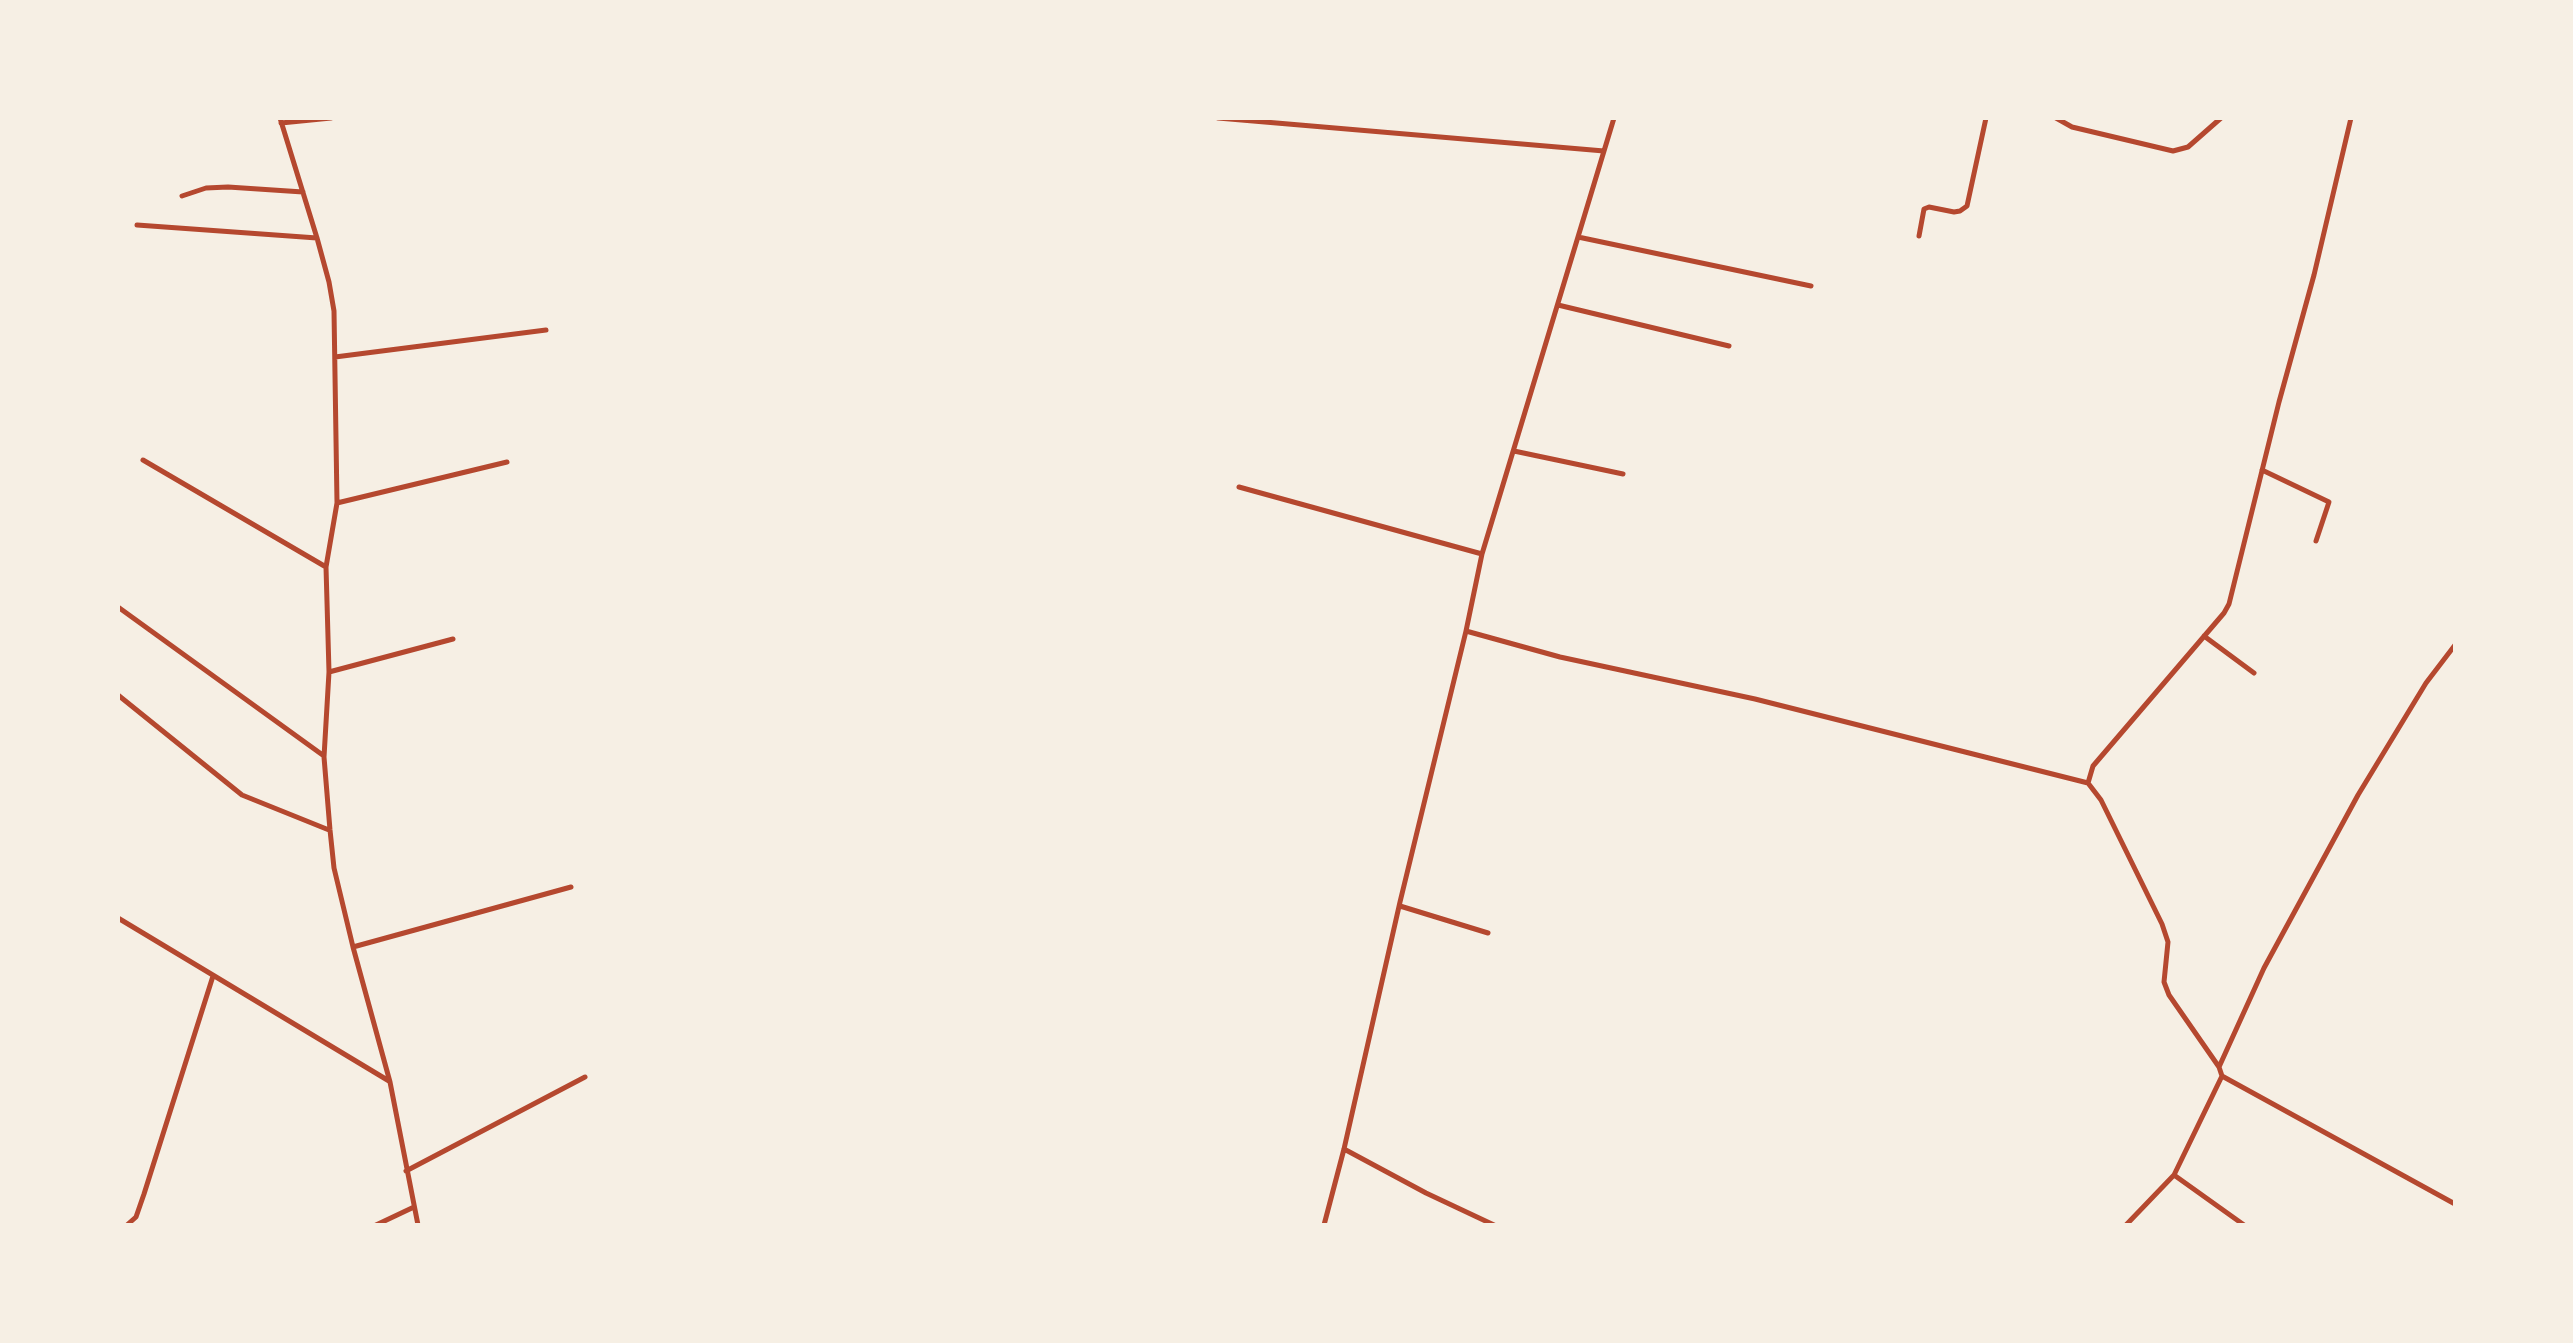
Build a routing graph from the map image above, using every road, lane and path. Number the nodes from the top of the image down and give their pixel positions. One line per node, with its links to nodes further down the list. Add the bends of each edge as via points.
1 (331, 118): 8 (street)
2 (1218, 118): 9 (street)
3 (1614, 118): 9 (street)
4 (1986, 118): 13 (street, via 1967,206 1954,212 1924,209)
5 (2056, 118): 6 (street, via 2072,127 2173,151 2188,147)
6 (2221, 118)
7 (2351, 118): 24 (street)
8 (280, 120): 10 (street)
9 (1604, 151): 14 (street)
10 (303, 192): 11 (street, via 228,187); 15 (street)
11 (182, 196)
12 (137, 225): 15 (street)
13 (1919, 236)
14 (1578, 237): 16 (street); 17 (street)
15 (317, 238): 20 (street, via 334,311)
16 (1811, 286)
17 (1558, 305): 19 (street); 21 (street)
18 (546, 330): 20 (street)
19 (1729, 346)
20 (335, 357): 27 (street)
21 (1514, 450): 25 (street); 29 (street)
22 (143, 460): 30 (street)
23 (507, 462): 27 (street)
24 (2262, 470): 28 (street, via 2329,502); 33 (street, via 2229,604)
25 (1623, 474)
26 (1239, 487): 29 (street)
27 (337, 503): 30 (street)
28 (2316, 541)
29 (1482, 554): 32 (street)
30 (326, 567): 36 (street)
31 (118, 607): 39 (street)
32 (1466, 631): 40 (street); 43 (street)
33 (2204, 636): 37 (street); 40 (street, via 2093,766)
34 (453, 639): 36 (street)
35 (2455, 645): 48 (street, via 2358,795 2264,968)
36 (329, 672): 39 (street)
37 (2254, 673)
38 (118, 695): 41 (street, via 242,795)
39 (324, 757): 41 (street)
40 (2088, 783): 48 (street, via 2162,924 2168,942 2164,982 2169,995)
41 (330, 830): 46 (street)
42 (571, 887): 46 (street)
43 (1400, 906): 45 (street); 52 (street)
44 (118, 918): 47 (street)
45 (1488, 933)
46 (353, 947): 51 (street)
47 (213, 976): 51 (street); 57 (street, via 144,1194 136,1217)
48 (2219, 1067): 49 (street)
49 (2222, 1076): 54 (street); 55 (street)
50 (585, 1077): 53 (street)
51 (390, 1082): 53 (street)
52 (1344, 1149): 60 (street); 61 (street)
53 (406, 1171): 56 (street)
54 (2174, 1175): 62 (street); 63 (street)
55 (2455, 1204)
56 (414, 1207): 58 (street); 59 (street)
57 (127, 1225)
58 (376, 1225)
59 (418, 1225)
60 (1324, 1225)
61 (1494, 1225)
62 (2126, 1225)
63 (2244, 1225)

